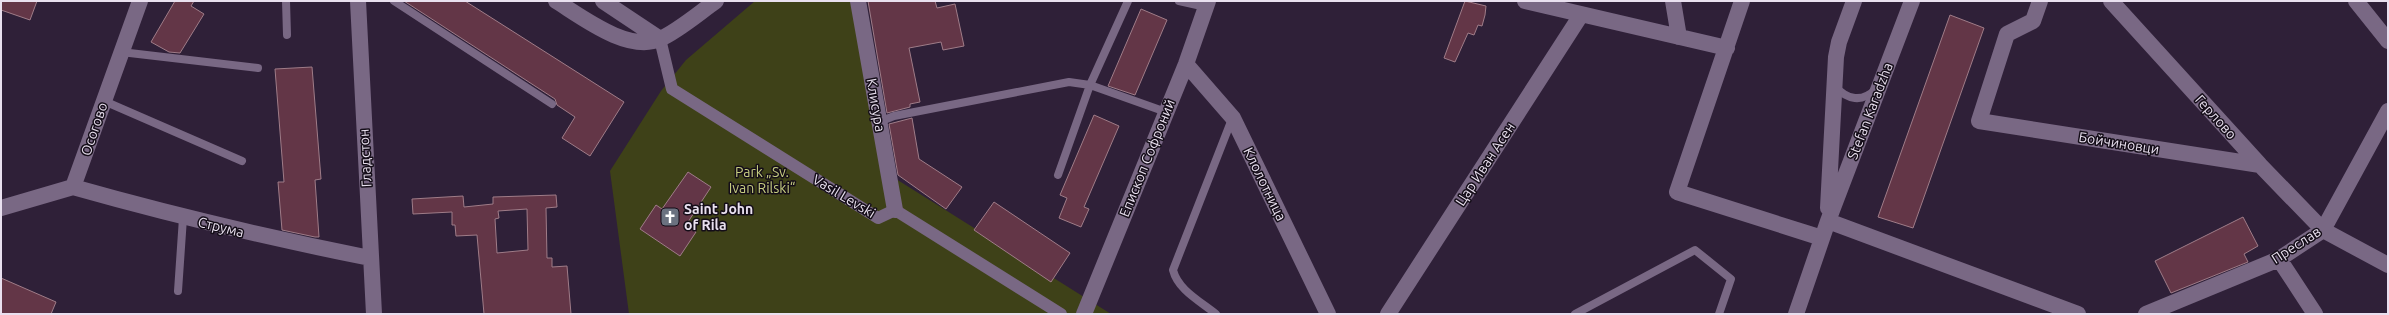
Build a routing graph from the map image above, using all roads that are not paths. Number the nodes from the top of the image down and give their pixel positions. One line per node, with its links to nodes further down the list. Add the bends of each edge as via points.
1 (140, 1): 26 (street, Осогово)
2 (286, 1): 21 (lane)
3 (358, 1): 48 (street, Гладстон)
4 (394, 1): 33 (lane)
5 (556, 1): 23 (street, via 614,35 637,42)
6 (603, 1): 23 (street)
7 (716, 1): 23 (street)
8 (858, 1): 37 (street, Клисура)
9 (1128, 1): 31 (lane)
10 (1179, 1): 19 (lane)
11 (1524, 1): 20 (street)
12 (1673, 1): 22 (street)
13 (1742, 1): 25 (street)
14 (1854, 1): 29 (street, Stefan Karadzha, via 1838,42)
15 (1912, 1): 30 (street, Stefan Karadzha)
16 (2040, 1): 39 (street, Бойчиновци, via 2033,21 2006,34 1979,121)
17 (2111, 1): 39 (street, Герлово)
18 (2356, 1): 24 (street)
19 (1207, 4): 27 (street, Епископ Софроний)
20 (1581, 14): 22 (street); 57 (street, Цар Иван Асен)
21 (287, 35)
22 (1679, 37): 25 (street)
23 (660, 39): 43 (street, Vasil Levski, via 672,88 878,218)
24 (2388, 41)
25 (1727, 48): 47 (street, via 1677,192)
26 (121, 52): 28 (lane); 32 (street, Осогово)
27 (1186, 64): 35 (street, Епископ Софроний); 36 (street, Клолотница)
28 (258, 68)
29 (1834, 84): 30 (lane, via 1843,95 1852,99 1861,99 1871,94); 45 (street, Stefan Karadzha)
30 (1881, 84): 45 (street, Stefan Karadzha)
31 (1090, 85): 35 (lane); 37 (lane, via 1069,82 894,116); 40 (lane)
32 (104, 101): 38 (lane); 41 (street, Осогово)
33 (552, 104)
34 (2388, 111): 46 (street, Преслав)
35 (1166, 112): 54 (street, Епископ Софроний)
36 (1233, 118): 55 (lane, via 1172,270 1182,287); 56 (street, Клолотница)
37 (879, 122): 43 (street, Клисура)
38 (242, 161)
39 (2260, 165): 46 (street, Герлово)
40 (1058, 175)
41 (73, 187): 42 (street); 44 (street, Струма)
42 (1, 208)
43 (895, 210): 53 (street, Vasil Levski)
44 (183, 218): 48 (street, Струма); 51 (lane)
45 (1828, 221): 47 (street, Stefan Karadzha); 61 (street)
46 (2323, 230): 49 (street, Преслав); 50 (street, Герлово)
47 (1822, 238): 60 (street, Stefan Karadzha)
48 (370, 258): 52 (street, Гладстон)
49 (2279, 259): 62 (street, Преслав); 63 (street)
50 (2388, 265)
51 (178, 292)
52 (374, 314)
53 (1060, 314)
54 (1084, 314)
55 (1216, 314)
56 (1328, 314)
57 (1388, 314)
58 (1575, 314): 59 (lane, via 1695,250 1731,279)
59 (1719, 314)
60 (1796, 314)
61 (2078, 314)
62 (2146, 314)
63 (2315, 314)

